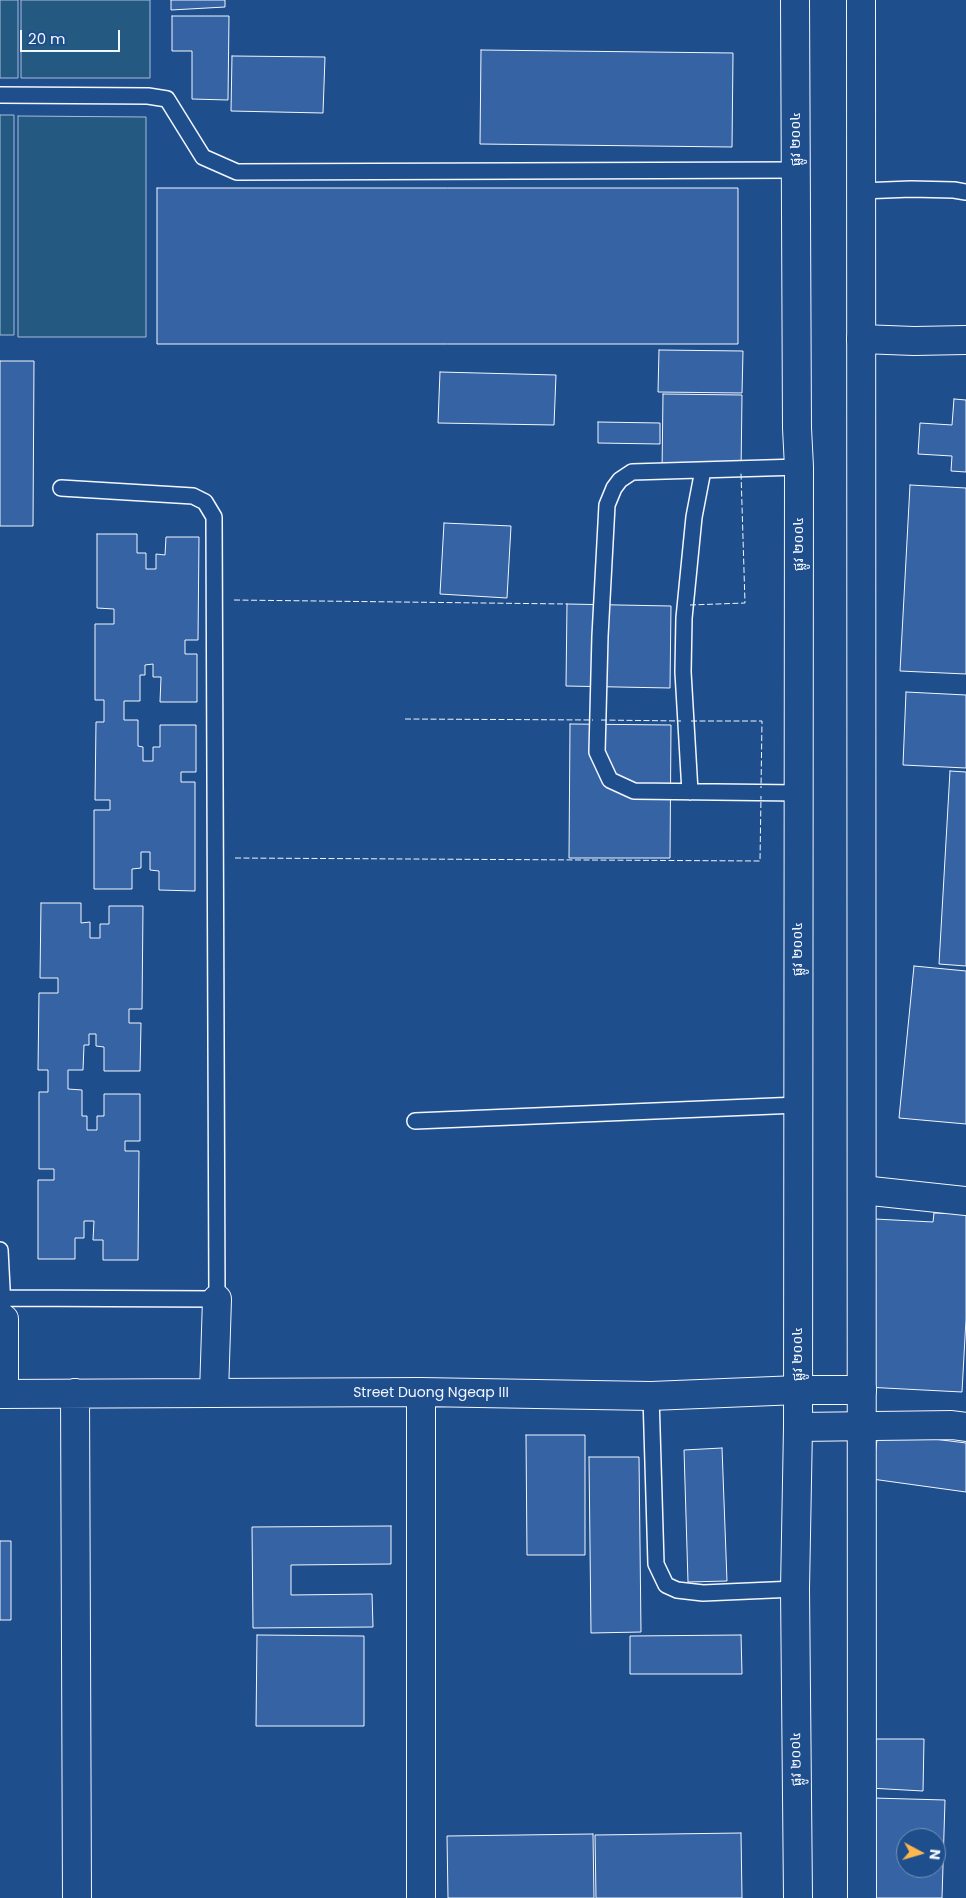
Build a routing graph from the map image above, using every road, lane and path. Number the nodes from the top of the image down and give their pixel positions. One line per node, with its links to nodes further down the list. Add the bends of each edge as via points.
1 (795, 0): 4 (main road, ផ្លូវ ២០០៤)
2 (861, 0): 5 (main road)
3 (0, 94): 4 (lane, via 167,99 203,157 237,172)
4 (796, 170): 9 (main road, ផ្លូវ ២០០៤)
5 (861, 191): 6 (lane); 7 (main road)
6 (966, 192)
7 (861, 339): 8 (main road); 16 (main road)
8 (966, 340)
9 (799, 467): 10 (lane); 13 (main road, ផ្លូវ ២០០៤)
10 (703, 470): 12 (lane, via 694,517 684,618 683,672); 12 (lane, via 632,472 614,488 607,505 600,636 597,752 610,780 634,792)
11 (61, 488): 19 (lane, via 193,496 205,502 214,517)
12 (690, 792): 13 (lane)
13 (798, 793): 14 (main road, ផ្លូវ ២០០៤)
14 (798, 1105): 15 (lane); 21 (main road, ផ្លូវ ២០០៤)
15 (415, 1122)
16 (862, 1190): 17 (main road); 22 (main road)
17 (966, 1201)
18 (0, 1250): 20 (lane)
19 (217, 1299): 20 (lane); 24 (main road)
20 (4, 1309): 25 (main road)
21 (798, 1390): 22 (main road, Street Duong Ngeap III); 27 (main road, Street Duong Ngeap III); 30 (main road, ផ្លូវ ២០០៤)
22 (862, 1390): 28 (main road)
23 (421, 1392): 24 (main road, Street Duong Ngeap III); 27 (main road, Street Duong Ngeap III); 33 (main road)
24 (214, 1393): 26 (main road, Street Duong Ngeap III)
25 (2, 1394): 26 (main road, Street Duong Ngeap III)
26 (75, 1394): 32 (main road)
27 (651, 1396): 31 (lane, via 656,1564 666,1585 677,1590 703,1593)
28 (861, 1426): 29 (main road); 30 (main road); 35 (main road)
29 (966, 1427)
30 (798, 1428): 31 (main road, ផ្លូវ ២០០៤)
31 (795, 1589): 34 (main road, ផ្លូវ ២០០៤)
32 (77, 1898)
33 (421, 1898)
34 (798, 1898)
35 (862, 1898)

